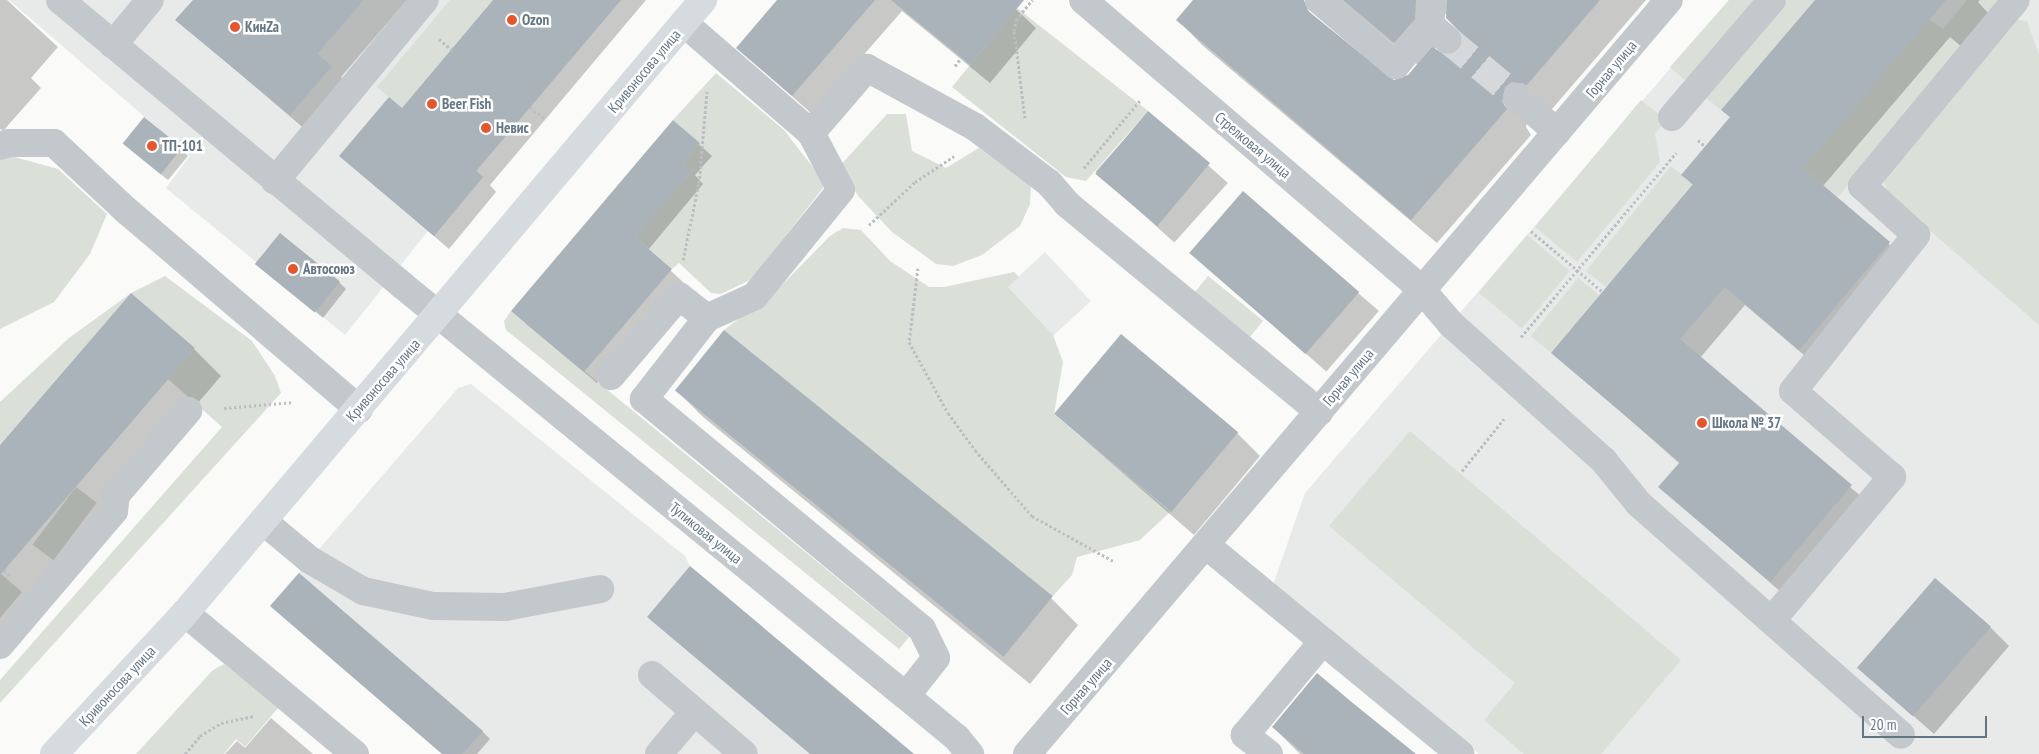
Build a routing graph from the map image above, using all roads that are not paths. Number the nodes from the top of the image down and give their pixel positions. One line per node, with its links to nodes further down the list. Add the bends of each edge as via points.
1 (60, 0): 12 (street, Тупиковая улица)
2 (150, 0): 12 (street)
3 (425, 0): 18 (street)
4 (703, 0): 11 (main road, Кривоносова улица)
5 (1083, 0): 19 (street, Стрелковая улица)
6 (1319, 0): 10 (street, via 1396,64)
7 (1670, 0): 16 (street, Горная улица)
8 (1772, 0): 14 (street)
9 (2016, 0): 30 (street, via 1862,186 1916,235 1793,391 1892,477)
10 (1437, 22)
11 (684, 23): 15 (street); 20 (main road, Кривоносова улица)
12 (113, 44): 18 (street, Тупиковая улица)
13 (1516, 97): 16 (street)
14 (1672, 117)
15 (811, 132): 21 (street, via 841,190 755,296); 25 (street, via 867,68 986,135 1049,183 1067,204)
16 (1557, 132): 19 (street, Горная улица)
17 (0, 146): 23 (street, via 9,142 54,143 127,211)
18 (275, 181): 20 (street, Тупиковая улица)
19 (1422, 290): 25 (street, Горная улица); 30 (street, Стрелковая улица, via 1451,324 1604,461 1639,504)
20 (439, 315): 23 (main road, Кривоносова улица); 34 (street, Тупиковая улица)
21 (707, 318): 22 (street, via 679,296); 34 (street, via 644,399 922,629 936,658)
22 (611, 376)
23 (359, 409): 26 (main road, Кривоносова улица)
24 (188, 411): 32 (street, via 116,495 114,510)
25 (1319, 412): 27 (street, Горная улица)
26 (263, 521): 28 (street, via 310,560 363,591 433,606 505,607); 29 (main road, Кривоносова улица)
27 (1206, 546): 31 (street); 42 (street, Горная улица)
28 (600, 589)
29 (185, 613): 37 (main road, Кривоносова улица); 38 (street)
30 (1772, 620): 36 (street, Стрелковая улица)
31 (1323, 641): 43 (street, via 1245,735); 44 (street)
32 (0, 645)
33 (652, 676): 35 (street)
34 (906, 696): 41 (street, Тупиковая улица, via 957,738)
35 (694, 712): 39 (street); 40 (street)
36 (1902, 735)
37 (54, 754)
38 (355, 754)
39 (659, 754)
40 (744, 754)
41 (970, 754)
42 (1027, 754)
43 (1269, 754)
44 (1460, 754)

